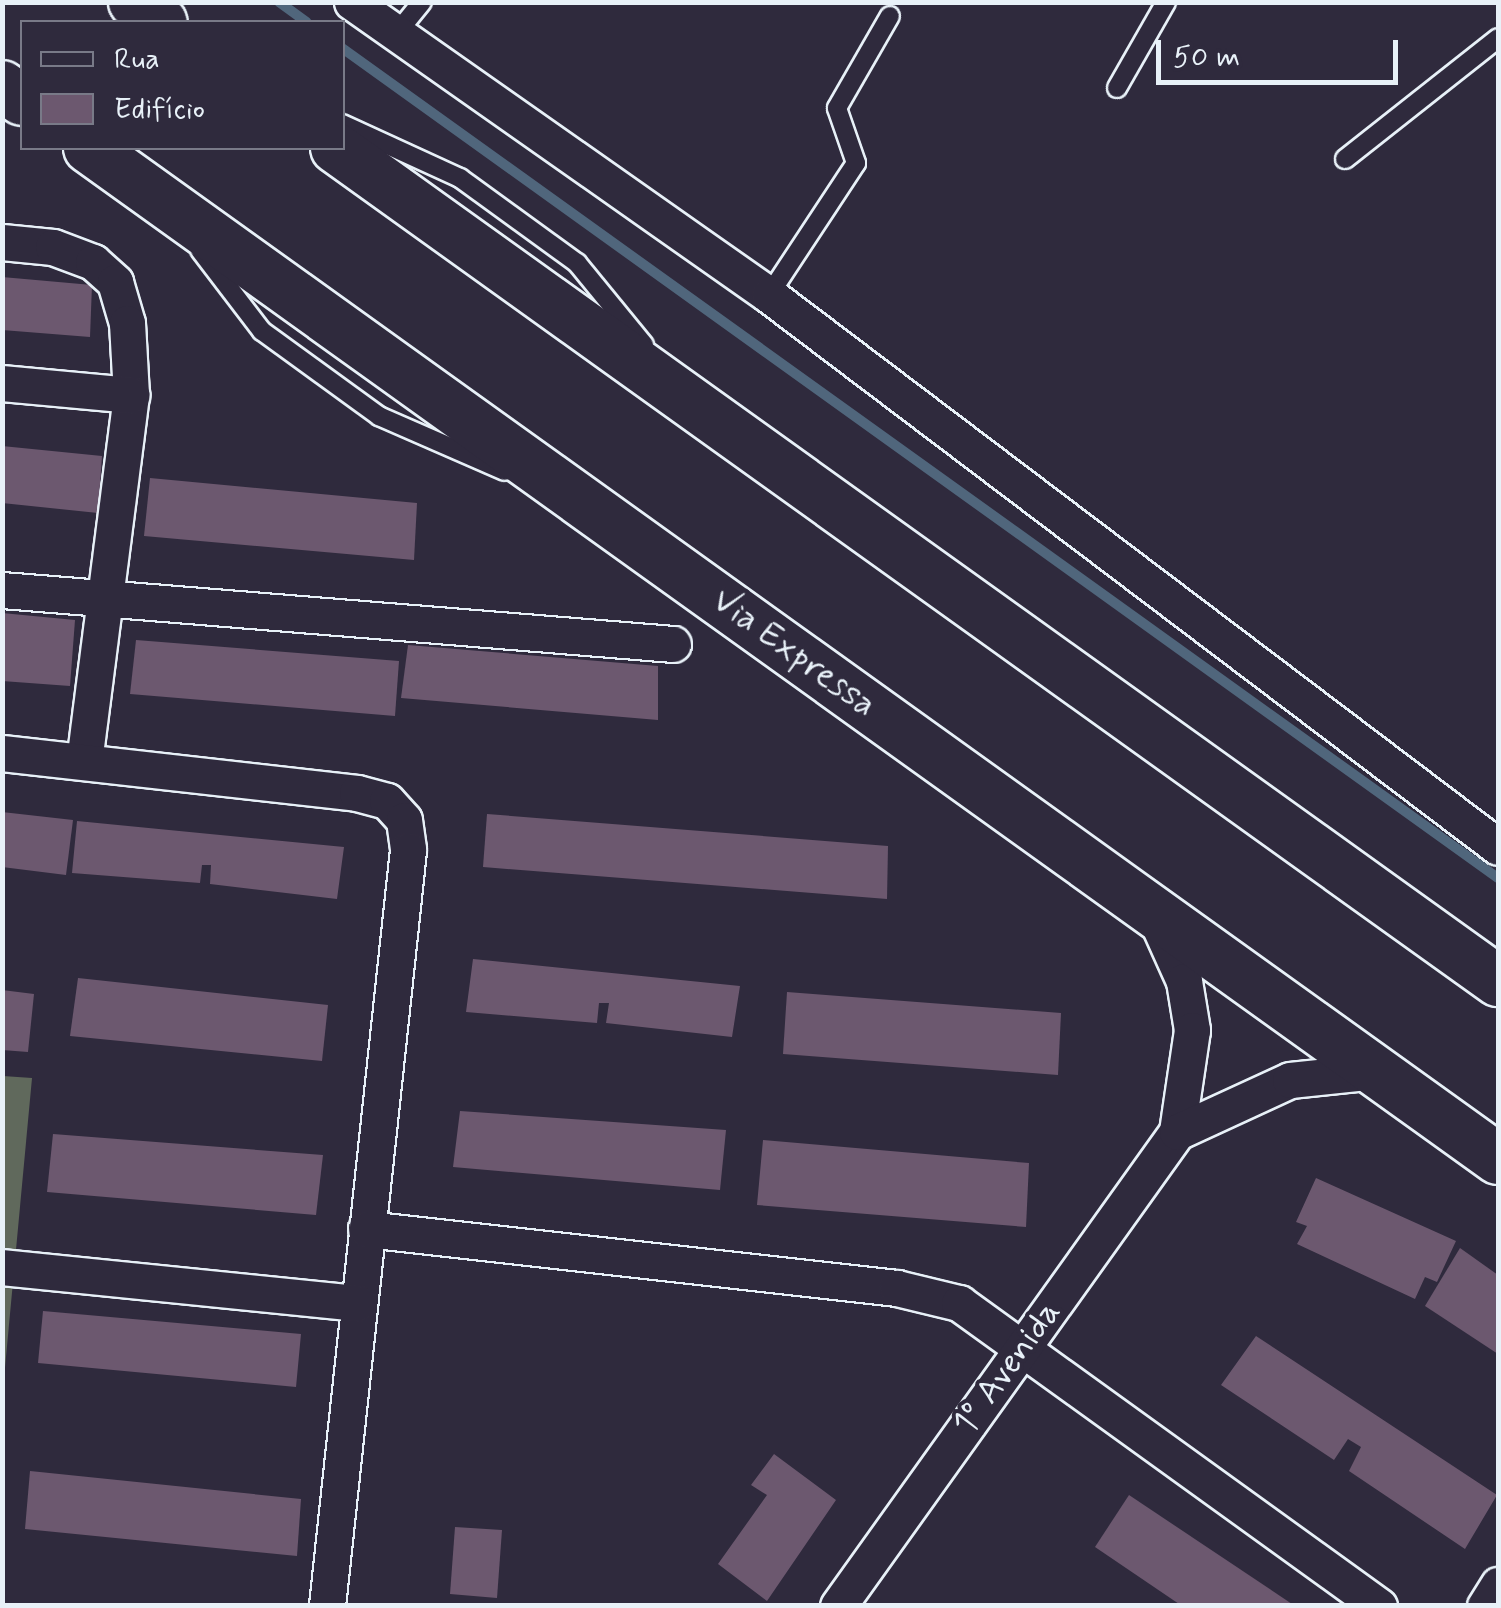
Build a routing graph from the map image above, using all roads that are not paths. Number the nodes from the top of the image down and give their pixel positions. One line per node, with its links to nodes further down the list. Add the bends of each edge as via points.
1 (134, 2): 6 (main road)
2 (352, 2): 7 (street)
3 (422, 2): 7 (lane)
4 (1166, 2): 9 (lane)
5 (890, 16): 15 (lane, via 837,108 856,163)
6 (159, 20)
7 (396, 34): 15 (street)
8 (1498, 38): 13 (lane)
9 (1117, 88)
10 (345, 125): 18 (lane, via 460,178 577,264)
11 (92, 150): 25 (main road, Via Expressa)
12 (339, 150): 18 (main road)
13 (1345, 159)
14 (2, 242): 17 (street, via 53,247 92,262 115,282 127,323)
15 (769, 295): 24 (street)
16 (2, 383): 17 (street)
17 (131, 395): 20 (street)
18 (688, 400): 26 (main road)
19 (2, 590): 20 (street)
20 (106, 600): 21 (street); 23 (street)
21 (672, 644)
22 (2, 752): 23 (street)
23 (84, 760): 30 (street, via 357,794 387,802 404,820 408,850)
24 (1498, 847)
25 (1153, 911): 27 (main road, Via Expressa); 28 (street, via 1184,981 1192,1030)
26 (1498, 982)
27 (1376, 1071): 28 (street, via 1290,1080); 29 (main road, Via Expressa)
28 (1177, 1132): 33 (street, 1º Avenida)
29 (1498, 1158)
30 (366, 1229): 32 (street); 33 (street, via 896,1288 959,1302)
31 (2, 1267): 32 (street)
32 (358, 1303): 35 (street)
33 (1024, 1343): 36 (street, 1º Avenida); 37 (street)
34 (1498, 1585): 38 (street)
35 (327, 1606)
36 (838, 1606)
37 (1380, 1606)
38 (1485, 1606)

